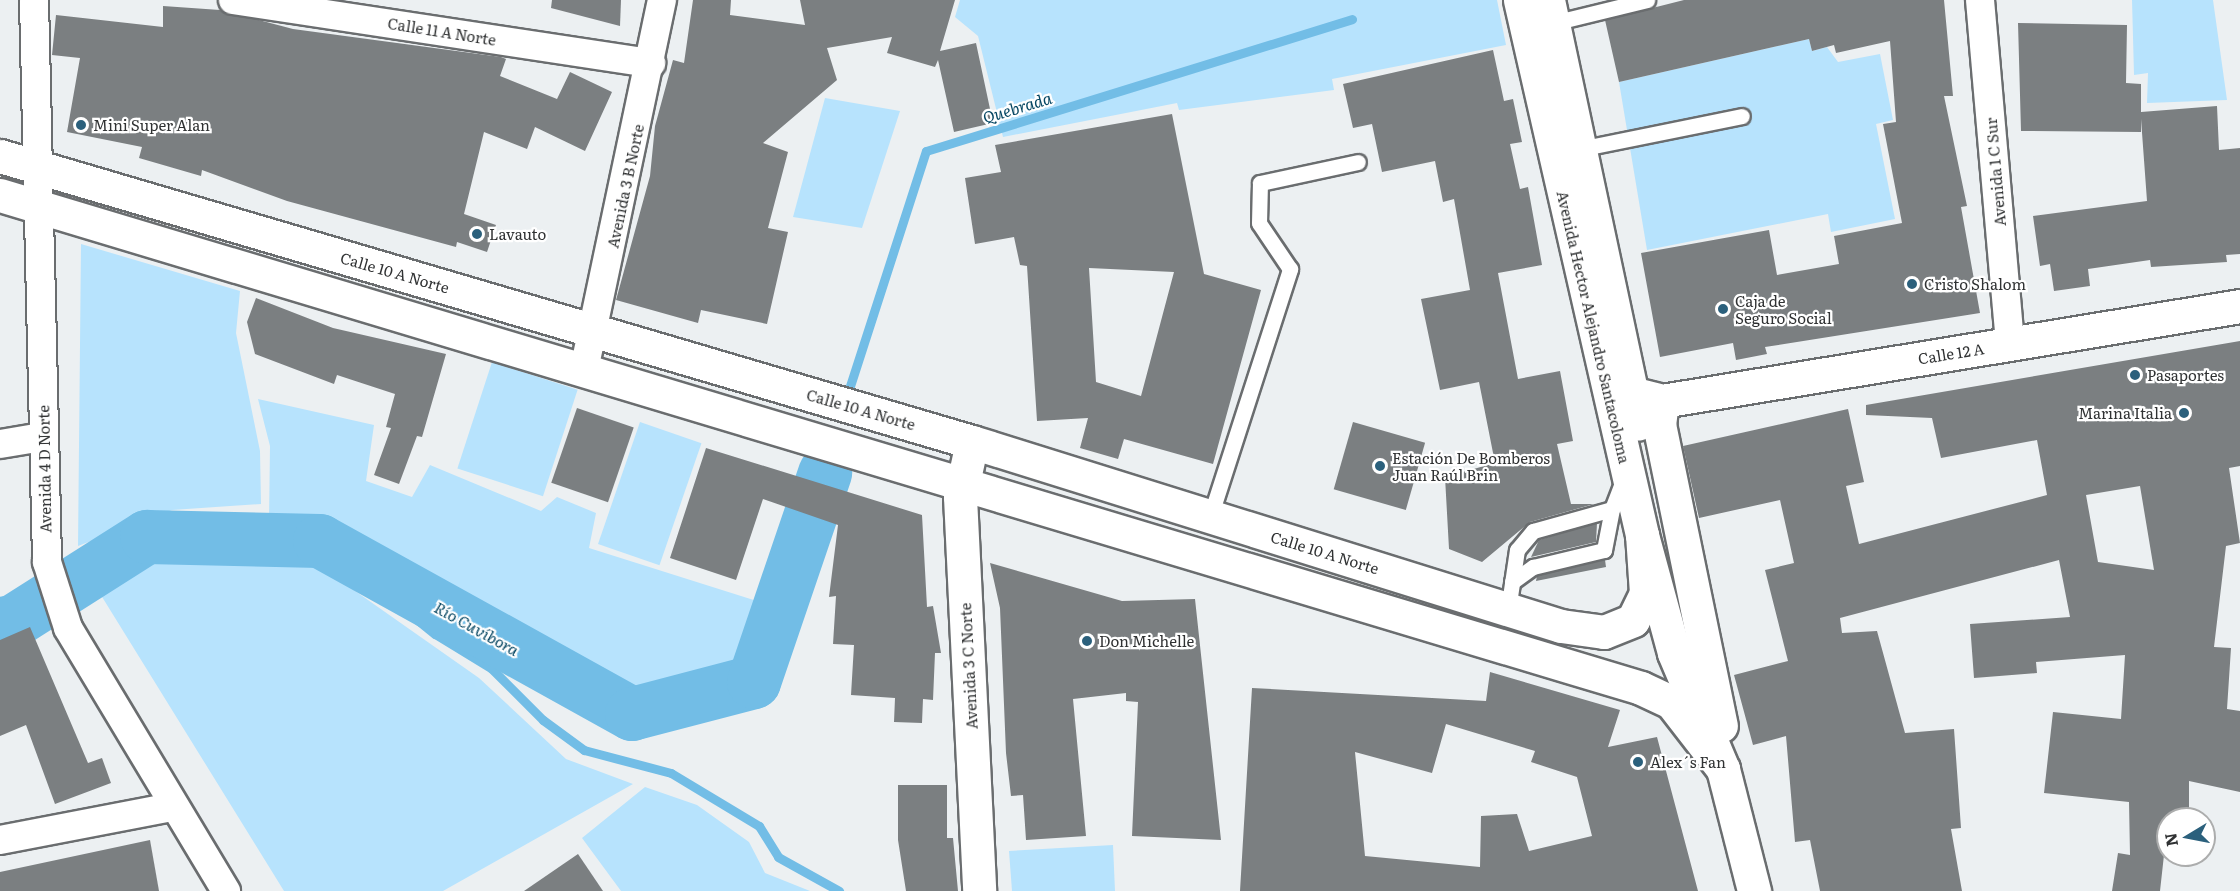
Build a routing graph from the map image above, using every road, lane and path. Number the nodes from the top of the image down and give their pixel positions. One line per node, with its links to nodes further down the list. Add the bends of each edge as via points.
1 (34, 0): 13 (street, Avenida 4 D Norte)
2 (236, 0): 8 (street, Calle 11 A Norte)
3 (662, 0): 8 (street, Avenida 3 B Norte)
4 (1520, 0): 25 (main road, Avenida Hector Alejandro Santacoloma)
5 (1647, 0): 7 (lane)
6 (1980, 0): 18 (street, Avenida 1 C Sur)
7 (1550, 11): 10 (main road, Avenida Hector Alejandro Santacoloma)
8 (651, 63): 17 (street, Avenida 3 B Norte)
9 (1742, 116): 10 (lane)
10 (1580, 149): 20 (main road, Avenida Hector Alejandro Santacoloma)
11 (0, 156): 13 (main road, Calle 10 A Norte)
12 (1358, 162): 28 (lane, via 1260,183 1259,223 1290,269)
13 (39, 168): 15 (street, Avenida 4 D Norte); 17 (main road, Calle 10 A Norte)
14 (0, 195): 15 (main road)
15 (42, 208): 19 (main road); 22 (street, Avenida 4 D Norte)
16 (2240, 306): 18 (main road, Calle 12 A)
17 (594, 331): 19 (street, Avenida 3 B Norte); 23 (main road, Calle 10 A Norte)
18 (2010, 344): 21 (main road, Calle 12 A)
19 (584, 370): 26 (main road)
20 (1631, 393): 21 (main road); 33 (main road, Avenida Hector Alejandro Santacoloma, via 1676,612)
21 (1662, 401): 35 (main road, via 1659,424 1721,727)
22 (42, 437): 24 (street); 36 (street, Avenida 4 D Norte, via 47,561 68,628)
23 (972, 442): 26 (main road, Avenida 3 C Norte); 28 (main road, Calle 10 A Norte)
24 (0, 444)
25 (1627, 472): 27 (lane); 30 (main road, Avenida Hector Alejandro Santacoloma)
26 (962, 481): 31 (main road); 39 (main road, Avenida 3 C Norte)
27 (1612, 509): 32 (lane, via 1604,550 1533,567); 32 (lane, via 1533,531 1516,550)
28 (1210, 517): 29 (main road, Calle 10 A Norte)
29 (1266, 534): 31 (main road); 32 (main road, Calle 10 A Norte)
30 (1642, 535): 32 (main road, Calle 10 A Norte, via 1646,593 1640,611 1624,627 1591,631); 33 (main road, Avenida Hector Alejandro Santacoloma)
31 (1238, 566): 34 (main road)
32 (1510, 596)
33 (1674, 653): 34 (main road, via 1652,667); 35 (main road, Avenida Hector Alejandro Santacoloma)
34 (1604, 680): 35 (main road, via 1641,688 1671,702)
35 (1723, 769): 40 (main road)
36 (172, 807): 37 (street); 38 (street, Avenida 4 D Norte)
37 (0, 840)
38 (226, 891)
39 (979, 891)
40 (1754, 891)

